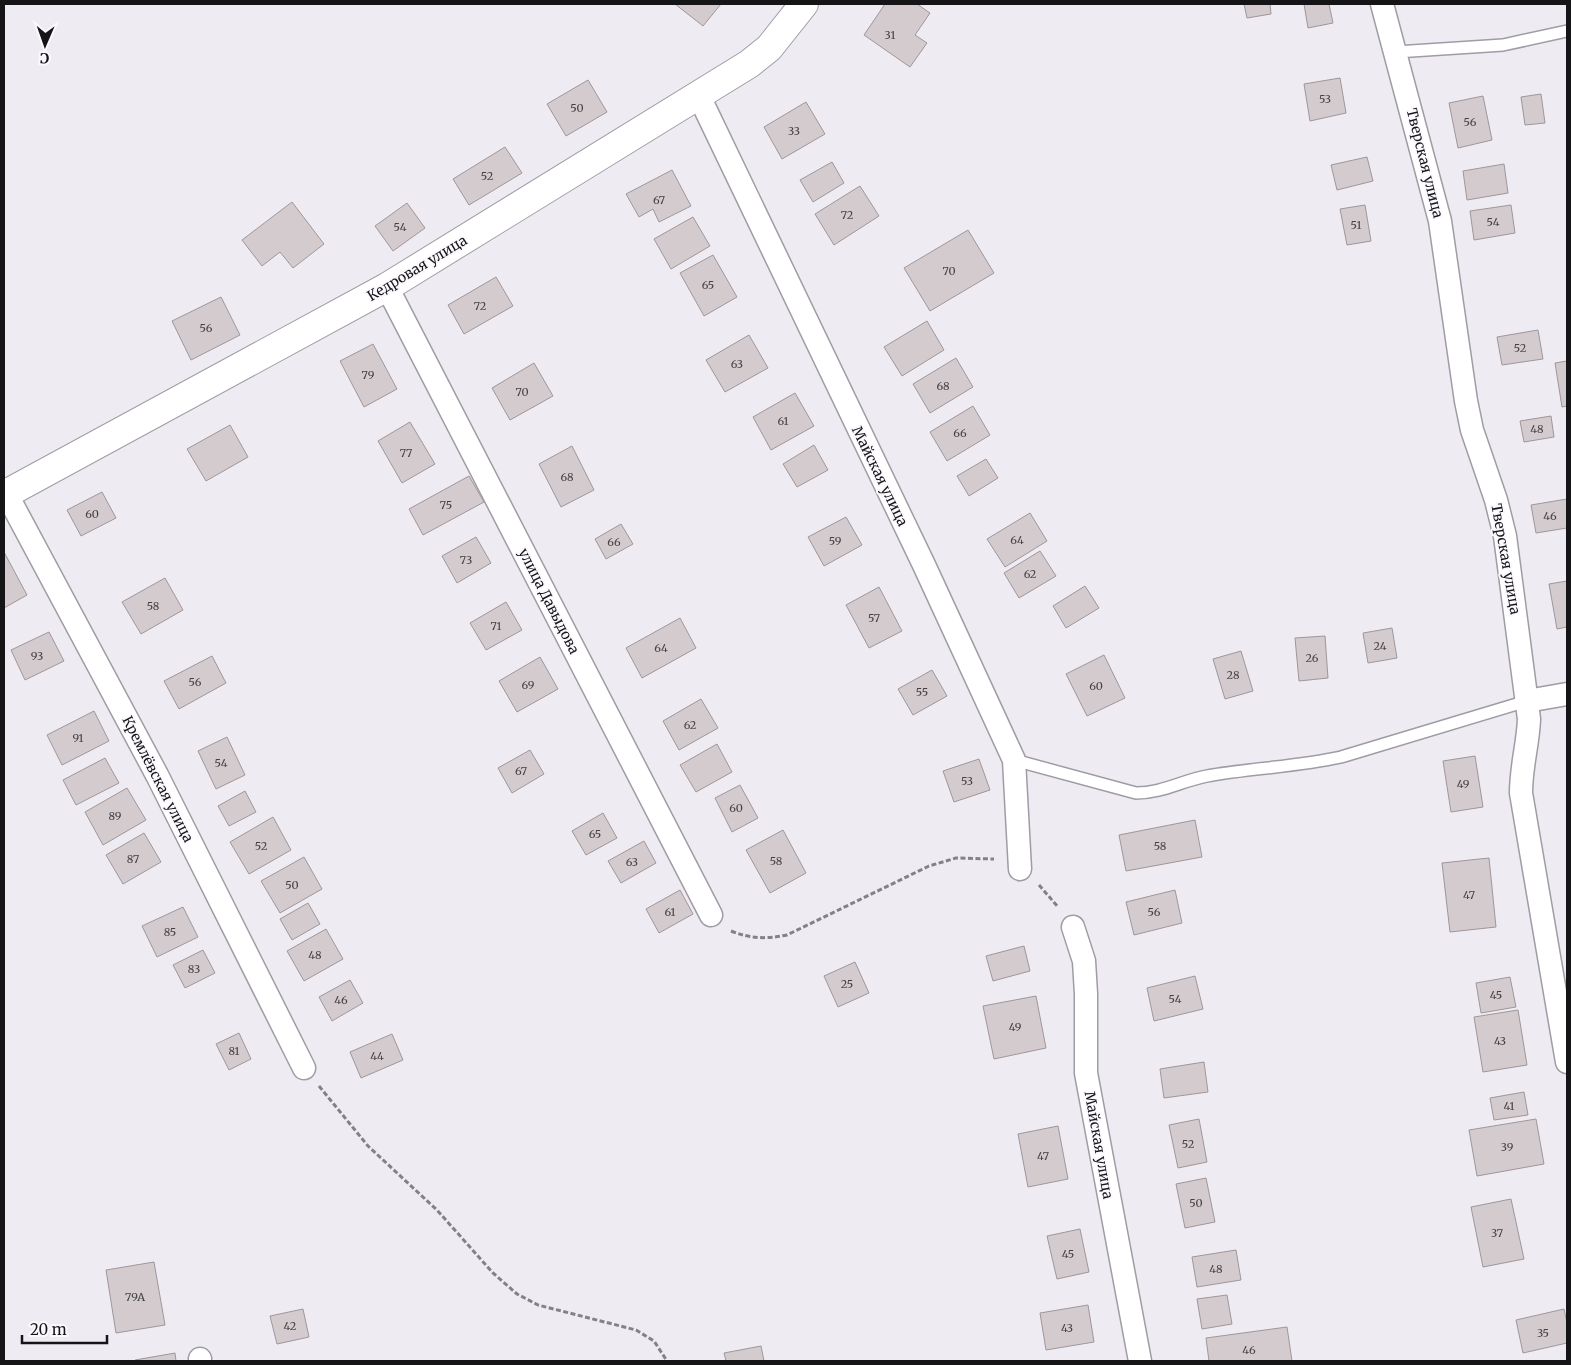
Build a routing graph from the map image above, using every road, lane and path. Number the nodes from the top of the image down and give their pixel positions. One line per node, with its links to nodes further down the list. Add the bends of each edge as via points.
1 (804, 4): 5 (street, Кедровая улица, via 769,48 749,64)
2 (1382, 4): 4 (street, Тверская улица)
3 (1567, 31): 4 (lane, via 1502,45)
4 (1396, 52): 9 (street, Тверская улица, via 1442,228 1472,430 1505,536)
5 (698, 94): 6 (street, Кедровая улица); 10 (street, Майская улица)
6 (387, 287): 7 (street, Кедровая улица); 12 (street, улица Давыдова)
7 (5, 494): 15 (street, Кремлёвская улица, via 158,775)
8 (1567, 694): 9 (street)
9 (1528, 701): 10 (lane, via 1341,757 1203,777 1154,793 1136,793); 14 (street, Тверская улица, via 1528,734 1521,793)
10 (1014, 760): 11 (street, Майская улица)
11 (1020, 869): 12 (path, via 1002,860 956,858 929,866 787,935 768,939 748,938 729,930); 13 (path, via 1037,883)
12 (711, 915)
13 (1073, 927): 17 (street, Майская улица, via 1084,961 1086,1073)
14 (1567, 1062)
15 (304, 1068): 16 (path, via 368,1146 437,1210 493,1273 517,1294 538,1305 636,1330 654,1341)
16 (667, 1361)
17 (1140, 1361)

